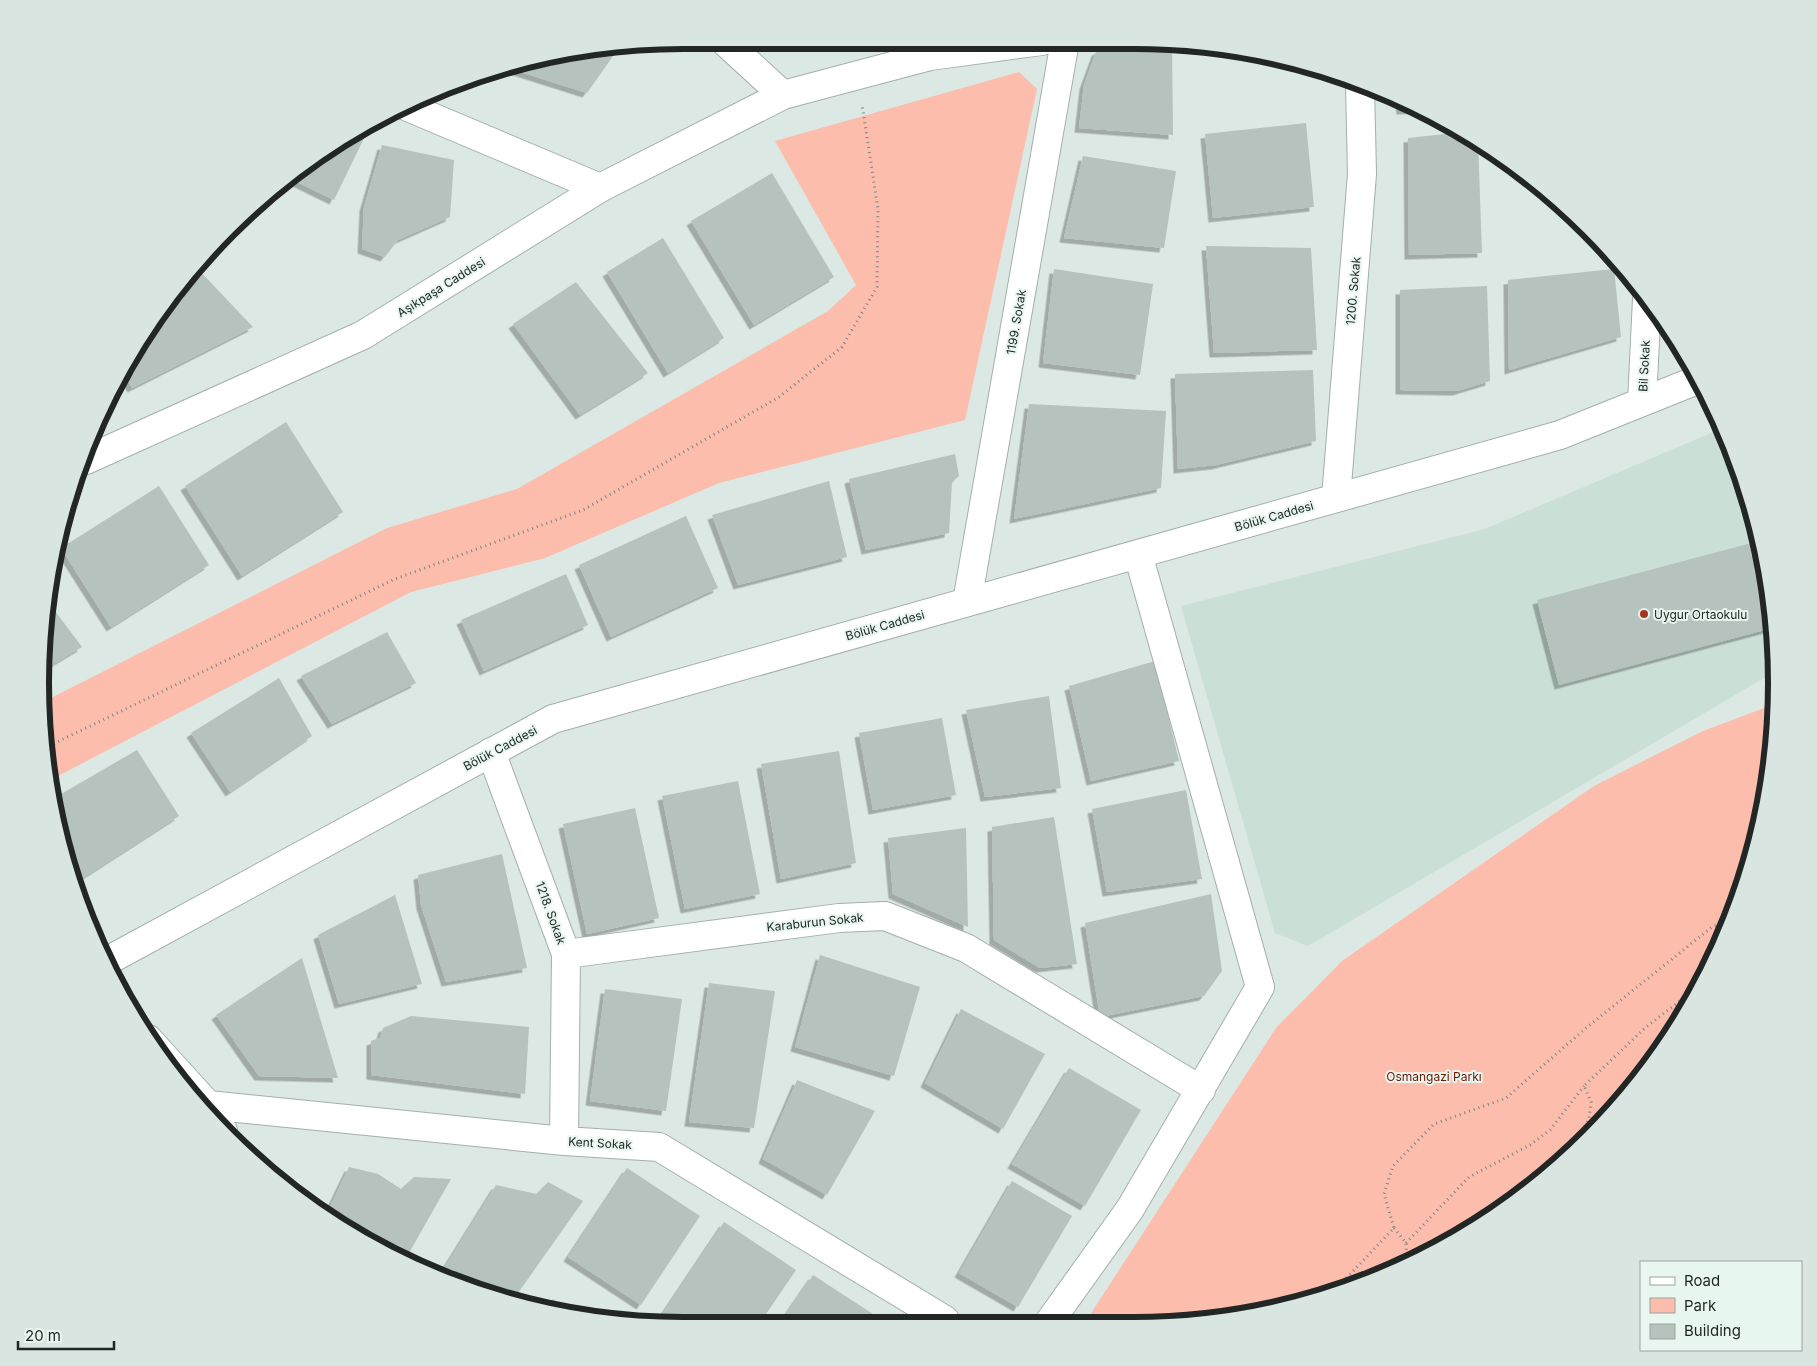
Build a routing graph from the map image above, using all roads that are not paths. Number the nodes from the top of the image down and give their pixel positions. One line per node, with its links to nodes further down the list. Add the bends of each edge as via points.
1 (733, 49): 5 (street)
2 (982, 49): 5 (street, Aşıkpaşa Caddesi, via 930,56)
3 (1064, 49): 14 (street, 1199. Sokak)
4 (1360, 91): 12 (street, 1200. Sokak, via 1362,174)
5 (783, 95): 7 (street, Aşıkpaşa Caddesi)
6 (413, 109): 7 (street)
7 (600, 188): 11 (street, Aşıkpaşa Caddesi, via 363,335)
8 (1646, 310): 10 (street, Bil Sokak)
9 (1692, 382): 10 (street, Bölük Caddesi)
10 (1642, 402): 12 (street, Bölük Caddesi, via 1560,435)
11 (90, 458)
12 (1336, 498): 13 (street, Bölük Caddesi)
13 (1138, 554): 14 (street, Bölük Caddesi); 18 (street, via 1260,987)
14 (967, 602): 15 (street, Bölük Caddesi, via 553,719)
15 (492, 752): 16 (street, 1218. Sokak); 17 (street, Bölük Caddesi)
16 (566, 954): 18 (street, Karaburun Sokak, via 839,918 885,916 966,948); 20 (street, 1218. Sokak)
17 (112, 959)
18 (1201, 1090): 22 (street, via 1130,1209)
19 (210, 1105): 20 (street, Kent Sokak)
20 (564, 1141): 21 (street, Kent Sokak, via 658,1146)
21 (941, 1317)
22 (1052, 1317)

